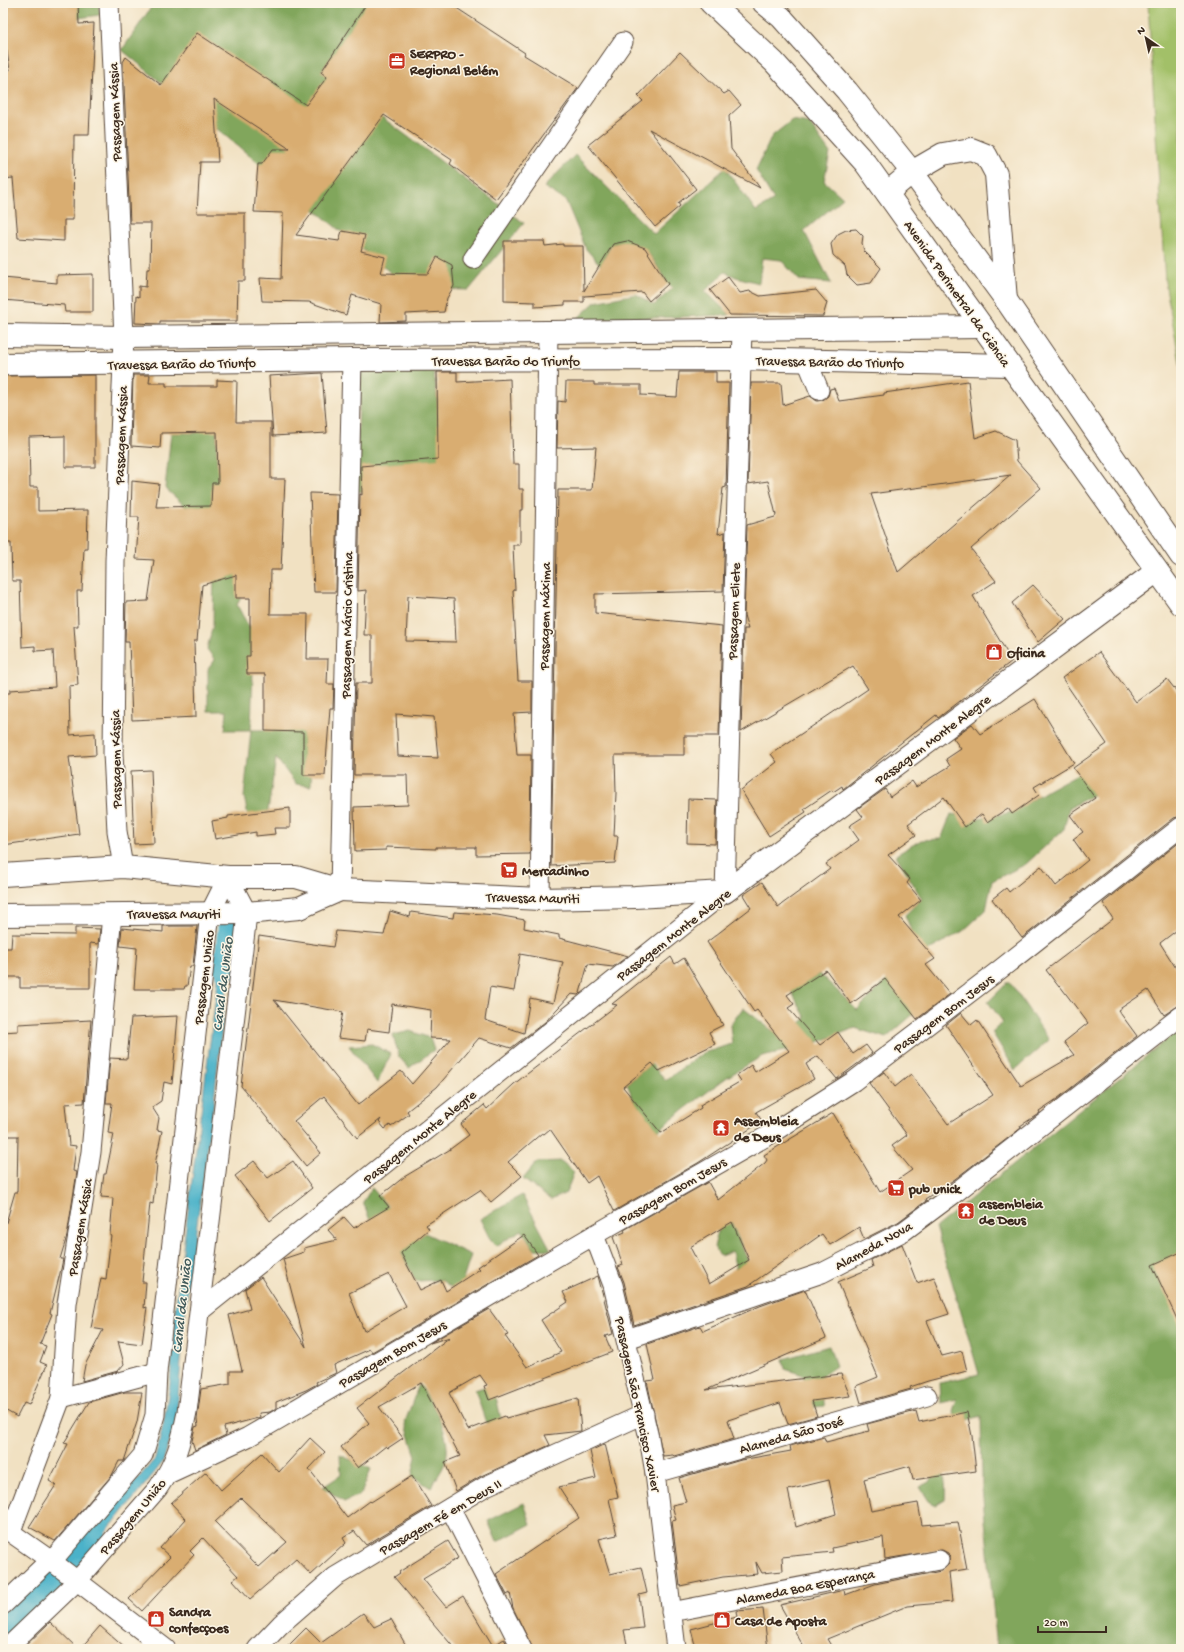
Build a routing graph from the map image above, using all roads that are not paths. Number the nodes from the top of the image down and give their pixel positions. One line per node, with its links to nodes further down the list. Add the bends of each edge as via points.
1 (110, 3): 13 (street, Passagem Kássia)
2 (711, 3): 6 (main road, Avenida Perimetral da Ciência, via 774,62 866,164)
3 (764, 3): 5 (main road, via 781,18 847,91)
4 (623, 42): 7 (street)
5 (912, 172): 6 (main road); 8 (main road); 8 (main road, via 943,154 971,149 986,155 996,174)
6 (887, 193): 9 (main road, Avenida Perimetral da Ciência)
7 (473, 259)
8 (1006, 300): 22 (main road)
9 (983, 327): 10 (main road, Travessa Barão do Triunfo); 20 (main road, Avenida Perimetral da Ciência)
10 (742, 330): 11 (main road, Travessa Barão do Triunfo); 14 (street, Passagem Eliete)
11 (548, 332): 13 (main road, Travessa Barão do Triunfo); 16 (street, Passagem Máxima)
12 (3, 335): 13 (main road, Travessa Barão do Triunfo)
13 (124, 337): 19 (street, Passagem Kássia)
14 (740, 359): 16 (main road, Travessa Barão do Triunfo); 17 (main road, Travessa Barão do Triunfo); 30 (street, Passagem Eliete)
15 (352, 360): 16 (main road, Travessa Barão do Triunfo); 19 (main road, Travessa Barão do Triunfo); 29 (street, Passagem Márcio Cristina)
16 (547, 360): 31 (street, Passagem Máxima)
17 (807, 361): 20 (main road, Travessa Barão do Triunfo); 21 (street)
18 (3, 364): 19 (main road, Travessa Barão do Triunfo)
19 (124, 364): 26 (street, Passagem Kássia, via 115,561 113,753 117,831)
20 (1009, 365): 23 (main road, Avenida Perimetral da Ciência)
21 (819, 390)
22 (1181, 556)
23 (1157, 571): 24 (main road, Avenida Perimetral da Ciência); 30 (main road, Passagem Monte Alegre)
24 (1181, 604)
25 (1181, 827): 37 (street, Passagem Bom Jesus, via 854,1081 767,1136)
26 (123, 867): 27 (main road, Travessa Mauriti); 28 (main road, Travessa Mauriti)
27 (3, 875)
28 (228, 877): 29 (main road, Travessa Mauriti, via 296,877); 32 (street, Passagem União); 33 (street)
29 (340, 890): 31 (main road, Travessa Mauriti); 33 (main road, Travessa Mauriti, via 299,908)
30 (725, 892): 31 (main road, Travessa Mauriti); 38 (street, Passagem Monte Alegre)
31 (540, 899)
32 (210, 913): 33 (main road, Travessa Mauriti); 34 (main road, Travessa Mauriti); 40 (street, Passagem União)
33 (247, 913): 38 (street, Passagem União)
34 (112, 914): 35 (main road, Travessa Mauriti); 42 (street, Passagem Kássia, via 92,1152 66,1304)
35 (3, 915)
36 (1181, 1016): 39 (street, Alameda Nova, via 904,1231 822,1273)
37 (594, 1235): 39 (street, Passagem São Francisco Xavier, via 613,1285); 45 (street, Passagem Bom Jesus, via 248,1437)
38 (200, 1311): 45 (street, Passagem União, via 181,1445)
39 (627, 1339): 43 (street, Passagem São Francisco Xavier)
40 (157, 1372): 42 (street); 49 (street, Passagem União, via 154,1415 143,1455 58,1554)
41 (927, 1396): 44 (street, Alameda São José)
42 (61, 1398): 47 (street, Passagem Kássia)
43 (644, 1414): 44 (street, Passagem São Francisco Xavier); 46 (street, Passagem Fé em Deus II, via 486,1486)
44 (656, 1473): 51 (street, Passagem São Francisco Xavier)
45 (168, 1474): 49 (street, Passagem União, via 158,1488)
46 (450, 1508): 54 (street, Passagem Fé em Deus II, via 335,1577 281,1624); 55 (street)
47 (7, 1529): 49 (street)
48 (940, 1560): 51 (street, Alameda Boa Esperança)
49 (63, 1570): 50 (street, Passagem União); 52 (street, Passagem União); 53 (street)
50 (3, 1605)
51 (671, 1612): 56 (street, Passagem São Francisco Xavier)
52 (6, 1649)
53 (166, 1649)
54 (257, 1649)
55 (522, 1649)
56 (676, 1649)

